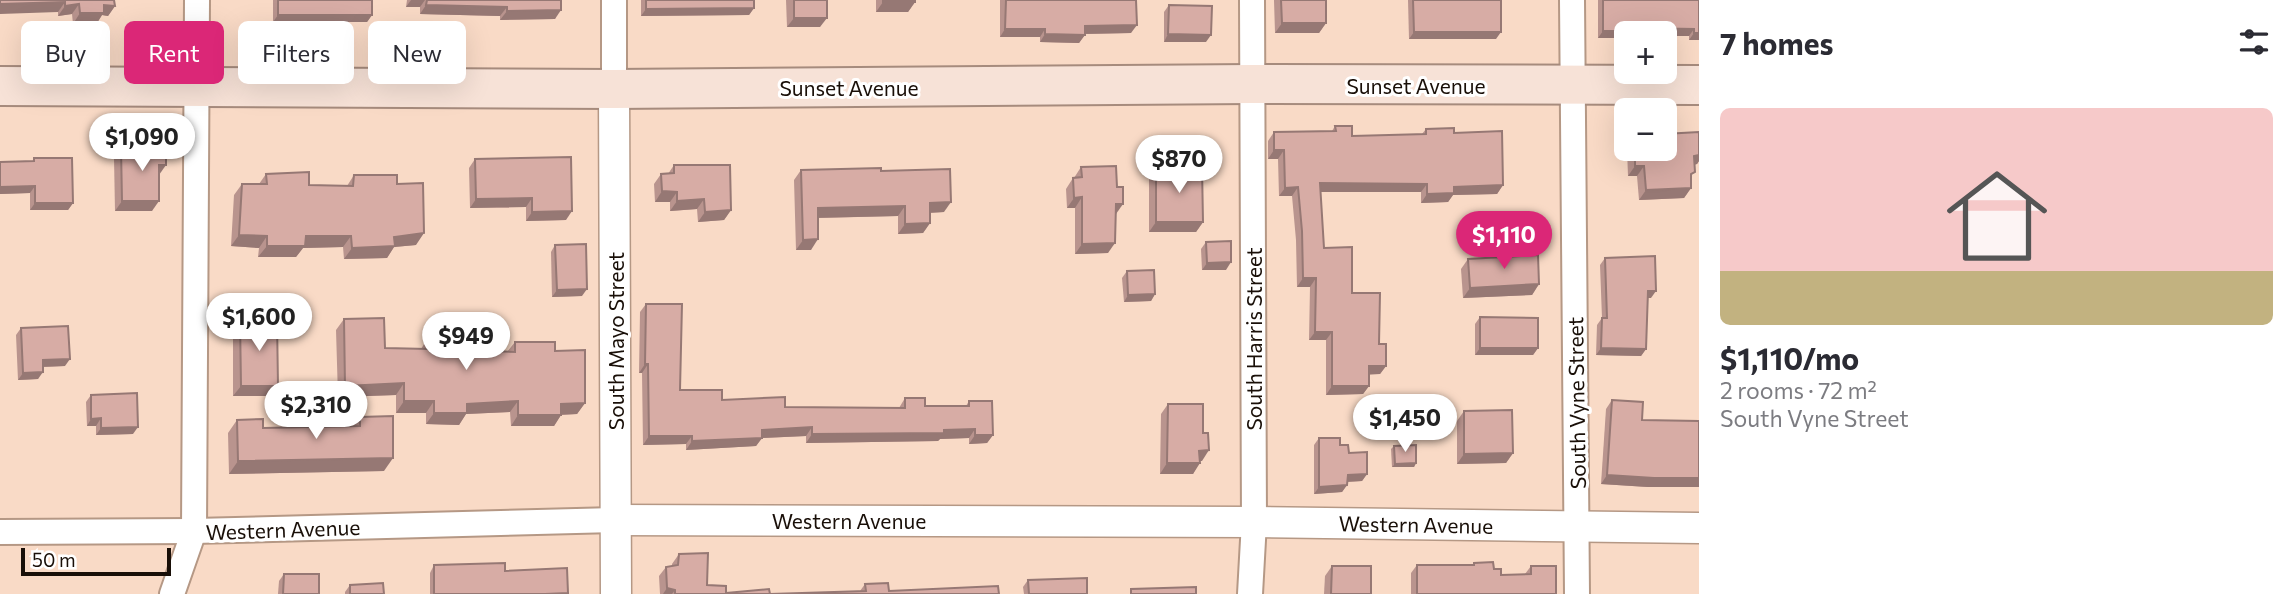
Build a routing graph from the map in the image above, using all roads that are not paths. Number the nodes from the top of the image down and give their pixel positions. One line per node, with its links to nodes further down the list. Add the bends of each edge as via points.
1 (197, 0): 9 (street)
2 (614, 0): 10 (street)
3 (1252, 0): 5 (street, South Harris Street)
4 (1572, 0): 6 (street, South Vyne Street)
5 (1252, 85): 6 (main road, Sunset Avenue); 10 (main road, Sunset Avenue); 12 (street, South Harris Street)
6 (1573, 85): 7 (main road, Sunset Avenue); 13 (street, South Vyne Street)
7 (1699, 85)
8 (0, 86): 9 (main road, Sunset Avenue)
9 (197, 86): 10 (main road, Sunset Avenue); 15 (street)
10 (614, 89): 11 (street, South Mayo Street)
11 (615, 520): 12 (street, Western Avenue); 15 (street, Western Avenue); 18 (street, South Mayo Street)
12 (1254, 522): 13 (street, Western Avenue); 19 (street, South Harris Street)
13 (1577, 526): 14 (street, Western Avenue); 20 (street, South Vyne Street)
14 (1699, 528)
15 (194, 531): 16 (street, Western Avenue); 17 (street)
16 (0, 532)
17 (172, 594)
18 (615, 594)
19 (1250, 594)
20 (1577, 594)

